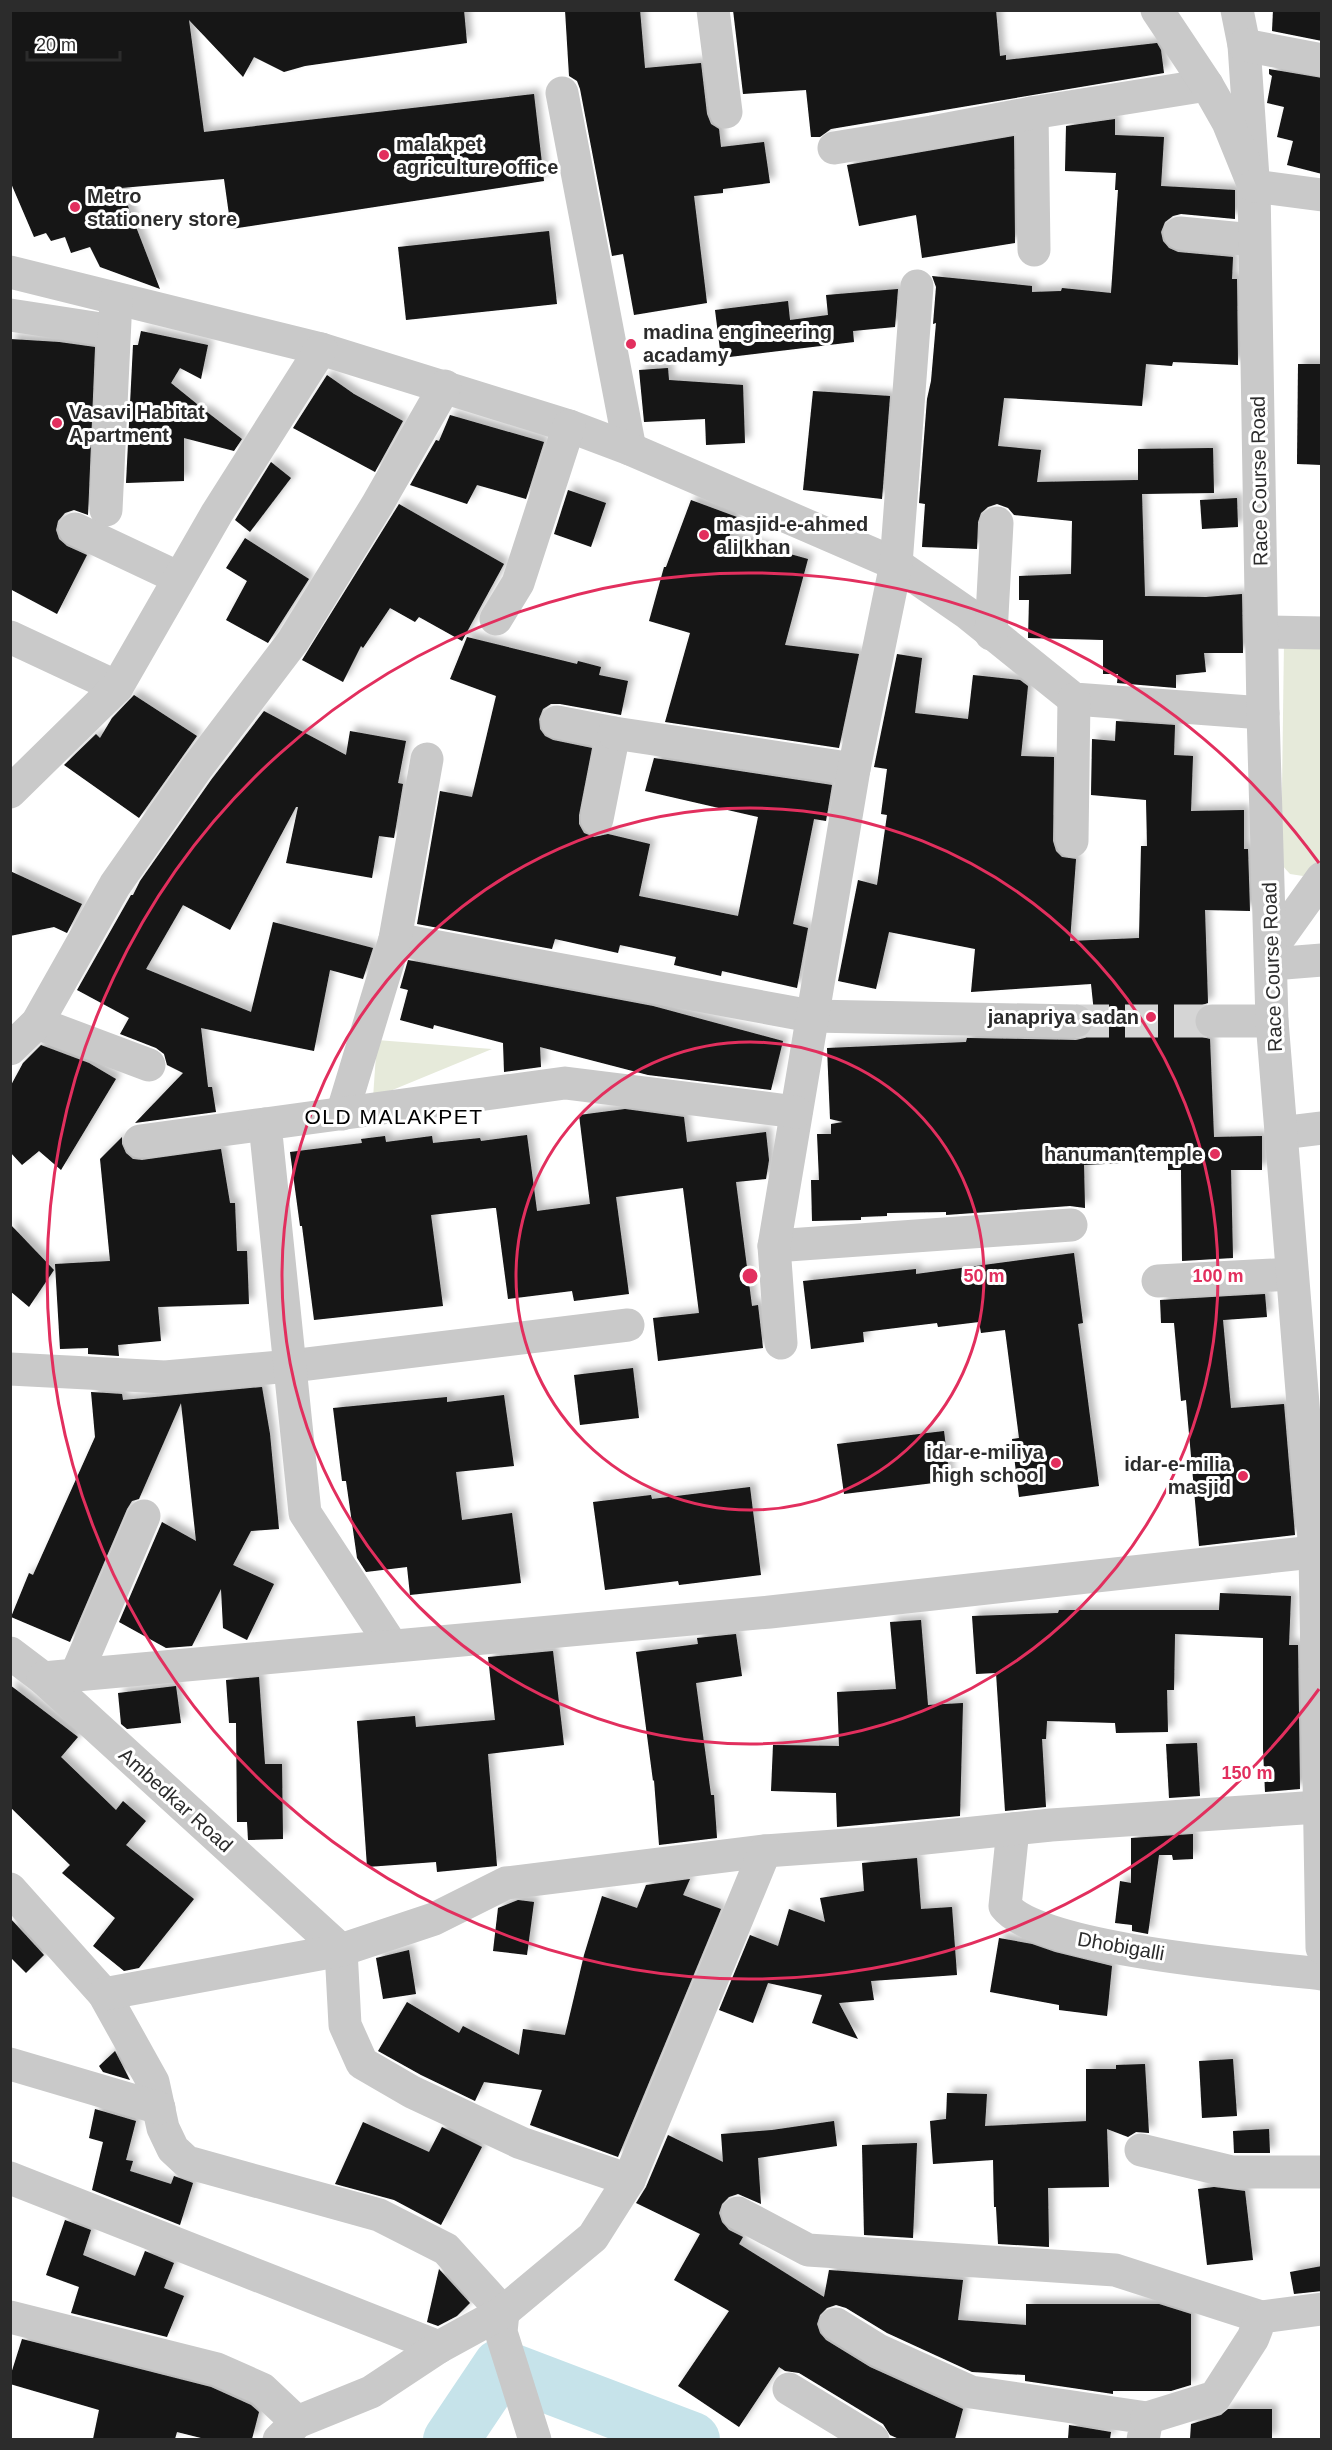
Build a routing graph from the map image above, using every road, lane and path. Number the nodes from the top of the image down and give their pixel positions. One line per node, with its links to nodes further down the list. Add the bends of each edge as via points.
1 (713, 10): 8 (street)
2 (1157, 10): 6 (street, Race Course Road)
3 (1237, 10): 4 (street)
4 (1244, 45): 5 (street); 11 (street)
5 (1322, 60)
6 (1207, 85): 9 (street); 11 (street, Race Course Road, via 1228,122)
7 (562, 93): 24 (street)
8 (726, 112)
9 (1032, 112): 10 (street); 15 (street)
10 (834, 148)
11 (1254, 186): 12 (street); 14 (street, Race Course Road)
12 (1322, 195)
13 (1180, 234): 14 (street)
14 (1254, 240): 31 (street, Race Course Road)
15 (1034, 250)
16 (10, 272): 18 (street)
17 (917, 286): 28 (street)
18 (116, 299): 20 (street); 21 (street)
19 (10, 315): 20 (street)
20 (114, 331): 25 (street)
21 (321, 349): 22 (street); 29 (street)
22 (445, 386): 23 (street); 53 (street, via 293,641 115,885)
23 (569, 426): 24 (street); 30 (street, via 518,583)
24 (630, 450): 28 (street)
25 (106, 510)
26 (997, 523): 33 (street)
27 (75, 528): 29 (street)
28 (896, 564): 33 (street); 41 (street)
29 (179, 578): 35 (street)
30 (496, 619)
31 (1263, 632): 32 (street); 37 (street, Race Course Road)
32 (1322, 633)
33 (991, 634): 36 (street)
34 (10, 637): 35 (street)
35 (117, 687): 42 (street)
36 (1074, 699): 37 (street); 44 (street)
37 (1263, 713): 47 (street, Race Course Road)
38 (557, 722): 39 (street)
39 (614, 733): 41 (street); 43 (street)
40 (427, 759): 46 (street)
41 (854, 769): 49 (street)
42 (10, 792)
43 (597, 819)
44 (1072, 841)
45 (1322, 878): 47 (street)
46 (395, 939): 49 (street); 57 (street)
47 (1271, 957): 48 (street); 52 (street, Race Course Road)
48 (1322, 960)
49 (812, 1016): 50 (street); 56 (street)
50 (1076, 1021)
51 (1212, 1021): 52 (street)
52 (1272, 1021): 60 (street, Race Course Road)
53 (37, 1023): 54 (street); 55 (street)
54 (10, 1049)
55 (149, 1065)
56 (796, 1112): 57 (street, via 566,1083); 63 (street)
57 (342, 1114): 58 (street)
58 (265, 1125): 61 (street); 68 (street)
59 (1322, 1128): 60 (street)
60 (1281, 1132): 64 (street, Race Course Road)
61 (140, 1141)
62 (1071, 1225): 63 (street)
63 (774, 1246): 67 (street)
64 (1292, 1274): 65 (street); 70 (street, Race Course Road)
65 (1158, 1281)
66 (628, 1325): 68 (street)
67 (781, 1343)
68 (291, 1366): 69 (street, via 165,1377); 73 (street, via 305,1513)
69 (10, 1369)
70 (1312, 1412): 72 (street, Race Course Road)
71 (144, 1516): 75 (street)
72 (1318, 1551): 73 (street, via 770,1612); 77 (street, Race Course Road)
73 (392, 1646): 75 (street)
74 (10, 1653): 76 (street, Ambedkar Road)
75 (76, 1675): 76 (street)
76 (43, 1678): 82 (street, Ambedkar Road)
77 (1318, 1807): 78 (street); 81 (street, Race Course Road)
78 (1013, 1829): 79 (street); 83 (street, Dhobigalli, via 1005,1906 1012,1915 1053,1933 1123,1950)
79 (765, 1851): 82 (street, via 506,1883 434,1919); 90 (street)
80 (10, 1889): 84 (street)
81 (1322, 1948)
82 (340, 1950): 84 (street); 90 (street, via 345,2025 362,2063 412,2092 521,2143)
83 (1322, 1974)
84 (104, 1994): 86 (street, via 153,2082)
85 (10, 2064): 86 (street)
86 (159, 2108): 95 (street, via 173,2149 187,2162 379,2215 446,2249)
87 (1141, 2150): 88 (street, via 1232,2172)
88 (1322, 2172)
89 (10, 2178): 97 (street)
90 (629, 2180): 95 (street, via 592,2237)
91 (738, 2213): 94 (street, via 808,2250 1115,2270)
92 (1322, 2309): 94 (street)
93 (10, 2317): 100 (street, via 218,2369 262,2389)
94 (1261, 2318): 99 (street, via 1253,2338 1215,2397)
95 (502, 2322): 97 (street); 101 (street)
96 (836, 2324): 99 (street, via 878,2350 971,2392)
97 (439, 2347): 100 (street, via 371,2392)
98 (789, 2389): 102 (street)
99 (1145, 2429)
100 (288, 2431)
101 (535, 2439)
102 (873, 2439)

